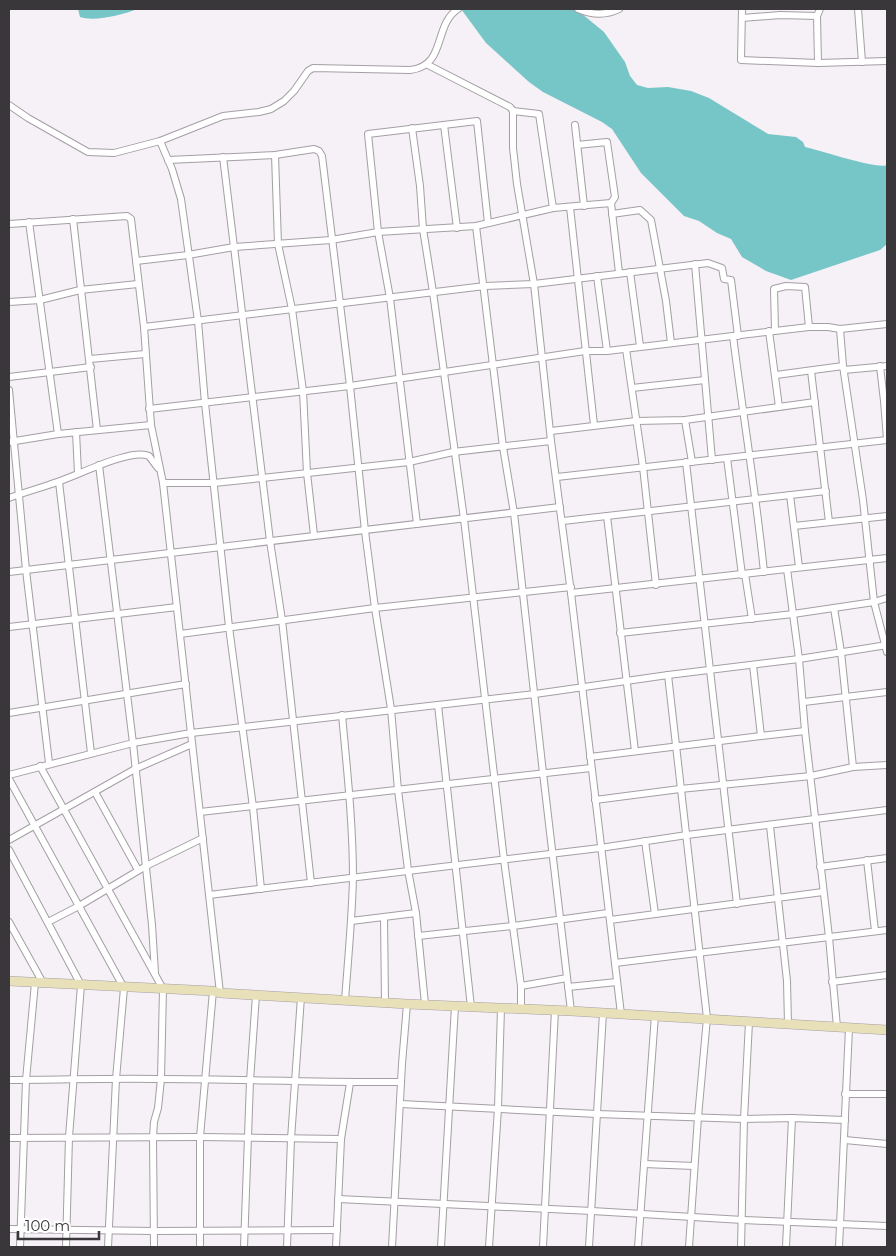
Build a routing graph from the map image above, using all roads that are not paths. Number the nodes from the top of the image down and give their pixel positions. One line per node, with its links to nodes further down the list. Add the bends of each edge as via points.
1 (458, 9): 13 (street, via 452,12)
2 (578, 9): 3 (street, via 599,15)
3 (619, 9)
4 (742, 9): 9 (street)
5 (820, 9): 8 (street)
6 (858, 9): 10 (street)
7 (780, 12): 8 (street); 9 (street)
8 (817, 16): 12 (street)
9 (742, 18): 12 (street, via 742,60)
10 (862, 62): 11 (street); 12 (street)
11 (887, 62)
12 (818, 63)
13 (428, 65): 15 (street, via 510,106); 19 (street, via 410,70 310,69 294,91 271,109 223,116)
14 (9, 105): 19 (street, via 88,152 114,153)
15 (513, 111): 27 (street, via 539,114); 29 (street, via 513,148)
16 (444, 125): 18 (street); 32 (street, via 478,121); 35 (street)
17 (574, 125): 20 (street)
18 (412, 128): 36 (street); 37 (street, via 368,134)
19 (160, 141): 23 (street)
20 (577, 145): 24 (street, via 607,142 615,197); 25 (street)
21 (275, 155): 22 (street); 38 (street, via 314,149 322,156); 39 (street)
22 (223, 157): 23 (street); 40 (street)
23 (168, 160): 41 (street, via 181,200)
24 (611, 203): 25 (street); 28 (street)
25 (584, 206): 26 (street)
26 (570, 207): 27 (street); 48 (street)
27 (553, 208): 29 (street)
28 (612, 214): 44 (street, via 640,210 651,220); 46 (street)
29 (522, 216): 32 (street); 50 (street)
30 (73, 219): 31 (street); 42 (street, via 129,217); 52 (street)
31 (29, 222): 33 (street); 55 (street)
32 (488, 223): 34 (street)
33 (9, 224)
34 (476, 226): 35 (street); 51 (street)
35 (456, 228): 36 (street)
36 (423, 229): 37 (street); 53 (street)
37 (378, 232): 38 (street); 54 (street)
38 (331, 240): 39 (street); 57 (street)
39 (278, 244): 40 (street); 58 (street)
40 (234, 247): 41 (street); 59 (street)
41 (188, 255): 42 (street); 60 (street)
42 (136, 261): 49 (street)
43 (695, 264): 44 (street); 66 (street, via 708,263 722,268 724,279 731,280); 67 (street)
44 (660, 268): 45 (street); 68 (street)
45 (630, 272): 46 (street); 69 (street)
46 (619, 273): 47 (street)
47 (597, 276): 48 (street); 72 (street)
48 (578, 279): 50 (street); 71 (street)
49 (138, 284): 52 (street); 62 (street)
50 (534, 284): 51 (street); 74 (street)
51 (485, 286): 53 (street); 76 (street)
52 (80, 290): 55 (street); 75 (street)
53 (433, 292): 54 (street); 83 (street)
54 (390, 298): 57 (street); 86 (street)
55 (40, 300): 56 (street); 82 (street)
56 (9, 302)
57 (340, 304): 58 (street); 88 (street)
58 (292, 309): 59 (street); 91 (street)
59 (242, 315): 60 (street); 92 (street)
60 (198, 320): 62 (street); 95 (street)
61 (887, 324): 64 (street)
62 (144, 327): 73 (street)
63 (809, 327): 64 (street); 65 (street); 65 (street, via 805,287 786,286 774,290)
64 (840, 329): 80 (street)
65 (772, 331): 66 (street); 84 (street)
66 (736, 336): 67 (street); 98 (street)
67 (702, 340): 68 (street); 87 (street)
68 (671, 343): 69 (street)
69 (640, 346): 70 (street)
70 (626, 348): 72 (street); 89 (street)
71 (585, 351): 72 (street); 74 (street); 103 (street)
72 (607, 351)
73 (146, 354): 75 (street); 97 (street)
74 (542, 358): 76 (street); 105 (street)
75 (90, 360): 79 (street)
76 (492, 366): 83 (street); 112 (street)
77 (880, 366): 78 (street); 80 (street); 93 (street)
78 (887, 366)
79 (91, 368): 82 (street); 104 (street)
80 (844, 368): 81 (street); 111 (street)
81 (812, 371): 84 (street); 94 (street)
82 (51, 372): 85 (street); 107 (street)
83 (444, 372): 86 (street); 114 (street)
84 (776, 376): 96 (street)
85 (9, 377)
86 (398, 380): 88 (street); 118 (street)
87 (705, 380): 89 (street); 99 (street)
88 (350, 386): 91 (street); 122 (street)
89 (632, 388): 101 (street)
90 (9, 390): 110 (street)
91 (303, 391): 92 (street); 125 (street)
92 (252, 398): 95 (street); 127 (street)
93 (886, 401): 108 (street)
94 (815, 402): 96 (street); 113 (street)
95 (205, 403): 97 (street); 130 (street)
96 (779, 407): 98 (street)
97 (149, 409): 102 (street)
98 (743, 412): 99 (street); 115 (street)
99 (708, 417): 100 (street); 117 (street)
100 (684, 420): 101 (street); 119 (street)
101 (636, 421): 103 (street); 121 (street)
102 (151, 425): 104 (street); 123 (street)
103 (594, 425): 105 (street)
104 (97, 430): 106 (street)
105 (551, 431): 109 (street)
106 (76, 432): 107 (street); 124 (street)
107 (58, 434): 110 (street)
108 (887, 439): 111 (street)
109 (552, 441): 112 (street); 126 (street)
110 (12, 442): 132 (street)
111 (856, 443): 113 (street); 144 (street)
112 (503, 447): 114 (street); 140 (street)
113 (821, 447): 115 (street); 131 (street)
114 (454, 452): 118 (street); 143 (street)
115 (749, 454): 116 (street); 135 (street)
116 (727, 458): 117 (street); 136 (street)
117 (712, 460): 119 (street)
118 (409, 462): 122 (street); 147 (street)
119 (689, 462): 121 (street); 138 (street)
120 (99, 465): 123 (street, via 145,454); 124 (street); 155 (street)
121 (643, 467): 126 (street); 139 (street)
122 (358, 468): 125 (street); 149 (street)
123 (160, 471): 129 (street)
124 (78, 473): 128 (street)
125 (308, 473): 127 (street); 150 (street)
126 (557, 477): 137 (street)
127 (262, 478): 130 (street); 151 (street)
128 (59, 482): 132 (street); 157 (street)
129 (163, 482): 130 (street); 153 (street)
130 (214, 483): 152 (street)
131 (826, 491): 133 (street); 146 (street)
132 (20, 494): 134 (street); 160 (street)
133 (790, 495): 135 (street); 148 (street)
134 (9, 498)
135 (756, 499): 136 (street); 162 (street)
136 (732, 502): 138 (street); 163 (street)
137 (560, 507): 140 (street); 145 (street)
138 (691, 507): 139 (street); 164 (street)
139 (648, 511): 141 (street); 165 (street)
140 (514, 513): 143 (street); 168 (street)
141 (607, 516): 145 (street); 166 (street)
142 (887, 516): 144 (street)
143 (464, 519): 147 (street); 169 (street)
144 (865, 519): 146 (street); 156 (street)
145 (562, 521): 167 (street)
146 (829, 522): 148 (street)
147 (417, 524): 149 (street)
148 (794, 526): 158 (street)
149 (365, 531): 150 (street); 173 (street)
150 (314, 535): 151 (street)
151 (270, 540): 152 (street); 179 (street)
152 (220, 546): 153 (street); 183 (street)
153 (170, 553): 155 (street); 172 (street)
154 (887, 558): 156 (street)
155 (110, 560): 157 (street); 176 (street)
156 (870, 560): 158 (street); 171 (street)
157 (68, 565): 160 (street); 178 (street)
158 (799, 567): 159 (street)
159 (787, 569): 162 (street); 175 (street)
160 (26, 570): 161 (street); 180 (street)
161 (9, 572)
162 (764, 572): 163 (street)
163 (743, 575): 164 (street); 177 (street)
164 (699, 580): 165 (street); 181 (street)
165 (656, 585): 166 (street)
166 (616, 588): 167 (street); 184 (street)
167 (571, 590): 168 (street); 194 (street)
168 (523, 593): 169 (street); 197 (street)
169 (473, 598): 173 (street); 200 (street)
170 (887, 598): 171 (street)
171 (874, 602): 174 (street); 186 (street)
172 (177, 607): 176 (street); 185 (street)
173 (375, 608): 179 (street); 204 (street)
174 (834, 608): 175 (street); 187 (street)
175 (793, 614): 177 (street); 188 (street)
176 (117, 615): 178 (street); 196 (street)
177 (752, 619): 181 (street)
178 (75, 620): 180 (street); 199 (street)
179 (282, 620): 183 (street); 207 (street)
180 (33, 624): 182 (street); 203 (street)
181 (705, 624): 184 (street); 190 (street)
182 (9, 627)
183 (229, 627): 185 (street); 208 (street)
184 (620, 633): 192 (street)
185 (180, 634): 193 (street)
186 (887, 647): 187 (street)
187 (841, 652): 188 (street); 198 (street)
188 (799, 659): 189 (street); 201 (street)
189 (753, 665): 190 (street); 211 (street)
190 (710, 670): 191 (street); 212 (street)
191 (668, 674): 192 (street); 215 (street)
192 (626, 681): 194 (street); 216 (street)
193 (186, 684): 196 (street); 210 (street)
194 (582, 688): 197 (street); 218 (street)
195 (887, 692): 198 (street)
196 (126, 693): 199 (street); 213 (street)
197 (535, 694): 200 (street); 225 (street)
198 (846, 698): 201 (street); 222 (street)
199 (84, 699): 203 (street); 217 (street)
200 (485, 699): 202 (street); 228 (street)
201 (804, 702): 209 (street)
202 (438, 705): 204 (street); 230 (street)
203 (42, 707): 205 (street); 219 (street)
204 (391, 709): 206 (street); 233 (street)
205 (9, 713)
206 (342, 715): 207 (street); 235 (street)
207 (292, 720): 208 (street); 237 (street)
208 (241, 726): 210 (street); 238 (street)
209 (805, 732): 211 (street); 227 (street)
210 (191, 733): 213 (street); 214 (street)
211 (761, 736): 212 (street)
212 (718, 741): 215 (street); 231 (street)
213 (133, 743): 217 (street); 224 (street)
214 (192, 744): 224 (street); 241 (street)
215 (675, 746): 216 (street); 232 (street)
216 (635, 751): 218 (street)
217 (91, 753): 219 (street)
218 (590, 757): 223 (street)
219 (49, 764): 221 (street)
220 (887, 765): 222 (street)
221 (40, 766): 226 (street); 239 (street)
222 (853, 767): 227 (street)
223 (591, 768): 225 (street); 236 (street)
224 (135, 769): 234 (street); 256 (street)
225 (543, 773): 228 (street); 252 (street)
226 (9, 775)
227 (811, 776): 231 (street); 242 (street)
228 (495, 778): 230 (street); 254 (street)
229 (9, 779): 243 (street)
230 (446, 784): 233 (street); 257 (street)
231 (723, 784): 232 (street); 245 (street)
232 (680, 789): 236 (street); 246 (street)
233 (398, 790): 235 (street); 260 (street)
234 (95, 792): 239 (street); 259 (street)
235 (350, 795): 237 (street); 261 (street)
236 (595, 800): 250 (street)
237 (301, 801): 238 (street); 262 (street)
238 (253, 807): 241 (street); 264 (street)
239 (64, 809): 243 (street); 263 (street)
240 (887, 810): 242 (street)
241 (200, 812): 247 (street)
242 (815, 820): 244 (street); 258 (street)
243 (34, 826): 248 (street); 269 (street)
244 (770, 826): 245 (street); 267 (street)
245 (730, 830): 246 (street); 268 (street)
246 (687, 835): 249 (street); 270 (street)
247 (203, 838): 256 (street); 266 (street)
248 (9, 840)
249 (645, 841): 250 (street); 273 (street)
250 (600, 848): 252 (street); 271 (street)
251 (9, 850): 279 (street)
252 (553, 854): 254 (street); 275 (street)
253 (887, 858): 255 (street)
254 (504, 860): 257 (street); 280 (street)
255 (867, 860): 258 (street); 282 (street)
256 (146, 866): 259 (street); 289 (street)
257 (456, 866): 260 (street); 283 (street)
258 (820, 868): 265 (street)
259 (138, 870): 263 (street)
260 (408, 870): 261 (street); 272 (street)
261 (353, 877): 262 (street); 277 (street)
262 (311, 884): 264 (street)
263 (107, 888): 269 (street); 289 (street)
264 (261, 889): 266 (street)
265 (823, 892): 267 (street); 285 (street)
266 (210, 895): 301 (street)
267 (778, 897): 268 (street); 286 (street)
268 (738, 904): 270 (street)
269 (79, 906): 279 (street); 299 (street)
270 (695, 909): 273 (street); 287 (street)
271 (608, 912): 275 (street); 276 (street)
272 (416, 913): 274 (street); 284 (street)
273 (655, 914): 276 (street)
274 (384, 917): 277 (street); 305 (street)
275 (561, 920): 280 (street); 291 (street)
276 (610, 920): 288 (street)
277 (351, 921): 304 (street)
278 (9, 922): 295 (street)
279 (48, 922): 296 (street)
280 (513, 926): 283 (street); 297 (street)
281 (887, 930): 282 (street)
282 (875, 931): 285 (street)
283 (463, 932): 284 (street); 309 (street)
284 (418, 936): 307 (street)
285 (828, 937): 286 (street); 294 (street)
286 (783, 943): 287 (street); 319 (street)
287 (700, 952): 288 (street); 317 (street)
288 (614, 963): 293 (street)
289 (155, 975): 300 (street)
290 (887, 975): 294 (street)
291 (567, 978): 297 (street); 298 (street)
292 (9, 981): 295 (street)
293 (617, 982): 298 (street); 315 (street)
294 (832, 982): 320 (street)
295 (39, 983): 296 (street); 327 (street)
296 (81, 985): 299 (street); 328 (street)
297 (520, 986): 311 (street)
298 (568, 987): 313 (street)
299 (124, 988): 300 (street); 324 (street)
300 (163, 989): 301 (street); 323 (street)
301 (216, 992): 302 (street); 325 (street)
302 (256, 995): 303 (street); 330 (street)
303 (301, 997): 304 (street); 329 (street)
304 (345, 1000): 305 (street)
305 (385, 1002): 306 (street)
306 (407, 1004): 307 (street); 331 (street)
307 (425, 1004): 308 (street)
308 (455, 1006): 309 (street); 336 (street)
309 (471, 1007): 310 (street)
310 (501, 1008): 311 (street); 337 (street)
311 (521, 1009): 312 (street)
312 (555, 1010): 313 (street); 338 (street)
313 (571, 1010): 314 (street)
314 (603, 1013): 315 (street); 339 (street)
315 (621, 1014): 316 (street)
316 (655, 1015): 317 (street); 340 (street)
317 (707, 1018): 318 (street); 341 (street)
318 (749, 1022): 319 (street); 343 (street)
319 (788, 1024): 320 (street)
320 (836, 1027): 321 (street)
321 (848, 1028): 322 (street); 333 (street)
322 (887, 1030)
323 (161, 1078): 324 (street); 325 (street); 350 (street)
324 (116, 1079): 328 (street); 347 (street)
325 (205, 1079): 330 (street); 348 (street)
326 (9, 1080): 327 (street)
327 (26, 1080): 328 (street); 345 (street)
328 (73, 1080): 346 (street)
329 (295, 1080): 330 (street); 332 (street); 352 (street)
330 (250, 1081): 351 (street)
331 (401, 1082): 332 (street); 335 (street)
332 (350, 1083): 353 (street)
333 (845, 1094): 334 (street); 344 (street)
334 (887, 1094)
335 (401, 1104): 336 (street); 359 (street)
336 (449, 1106): 337 (street); 360 (street)
337 (498, 1108): 338 (street); 361 (street)
338 (549, 1112): 339 (street); 362 (street)
339 (597, 1114): 340 (street); 363 (street)
340 (648, 1116): 341 (street); 356 (street)
341 (698, 1117): 343 (street); 357 (street)
342 (792, 1118): 343 (street); 344 (street); 367 (street)
343 (744, 1119): 366 (street)
344 (845, 1120): 354 (street)
345 (23, 1137): 346 (street); 349 (street); 371 (street)
346 (69, 1137): 347 (street); 372 (street)
347 (114, 1137): 350 (street); 376 (street)
348 (200, 1137): 350 (street); 351 (street); 373 (street)
349 (9, 1138)
350 (153, 1138): 377 (street)
351 (248, 1138): 352 (street); 374 (street)
352 (291, 1139): 353 (street); 378 (street)
353 (341, 1139): 358 (street)
354 (845, 1140): 355 (street); 368 (street)
355 (887, 1144)
356 (644, 1164): 357 (street); 364 (street)
357 (694, 1166): 365 (street)
358 (338, 1199): 359 (street); 375 (street)
359 (394, 1202): 360 (street); 387 (street)
360 (443, 1204): 361 (street); 388 (street)
361 (492, 1206): 362 (street); 389 (street)
362 (545, 1210): 363 (street); 390 (street)
363 (592, 1211): 364 (street); 391 (street)
364 (641, 1215): 365 (street); 392 (street)
365 (691, 1217): 366 (street); 393 (street)
366 (743, 1220): 367 (street); 394 (street)
367 (787, 1222): 368 (street); 395 (street)
368 (841, 1224): 369 (street); 396 (street)
369 (887, 1226)
370 (9, 1229): 371 (street)
371 (21, 1229): 372 (street); 379 (street)
372 (67, 1230): 376 (street); 380 (street)
373 (201, 1230): 374 (street); 377 (street); 383 (street)
374 (244, 1230): 378 (street); 384 (street)
375 (337, 1230): 378 (street); 386 (street)
376 (108, 1231): 377 (street); 381 (street)
377 (154, 1231): 382 (street)
378 (287, 1231): 385 (street)
379 (20, 1247)
380 (66, 1247)
381 (108, 1247)
382 (154, 1247)
383 (200, 1247)
384 (244, 1247)
385 (287, 1247)
386 (336, 1247)
387 (392, 1247)
388 (441, 1247)
389 (490, 1247)
390 (543, 1247)
391 (589, 1247)
392 (638, 1247)
393 (689, 1247)
394 (741, 1247)
395 (786, 1247)
396 (839, 1247)

